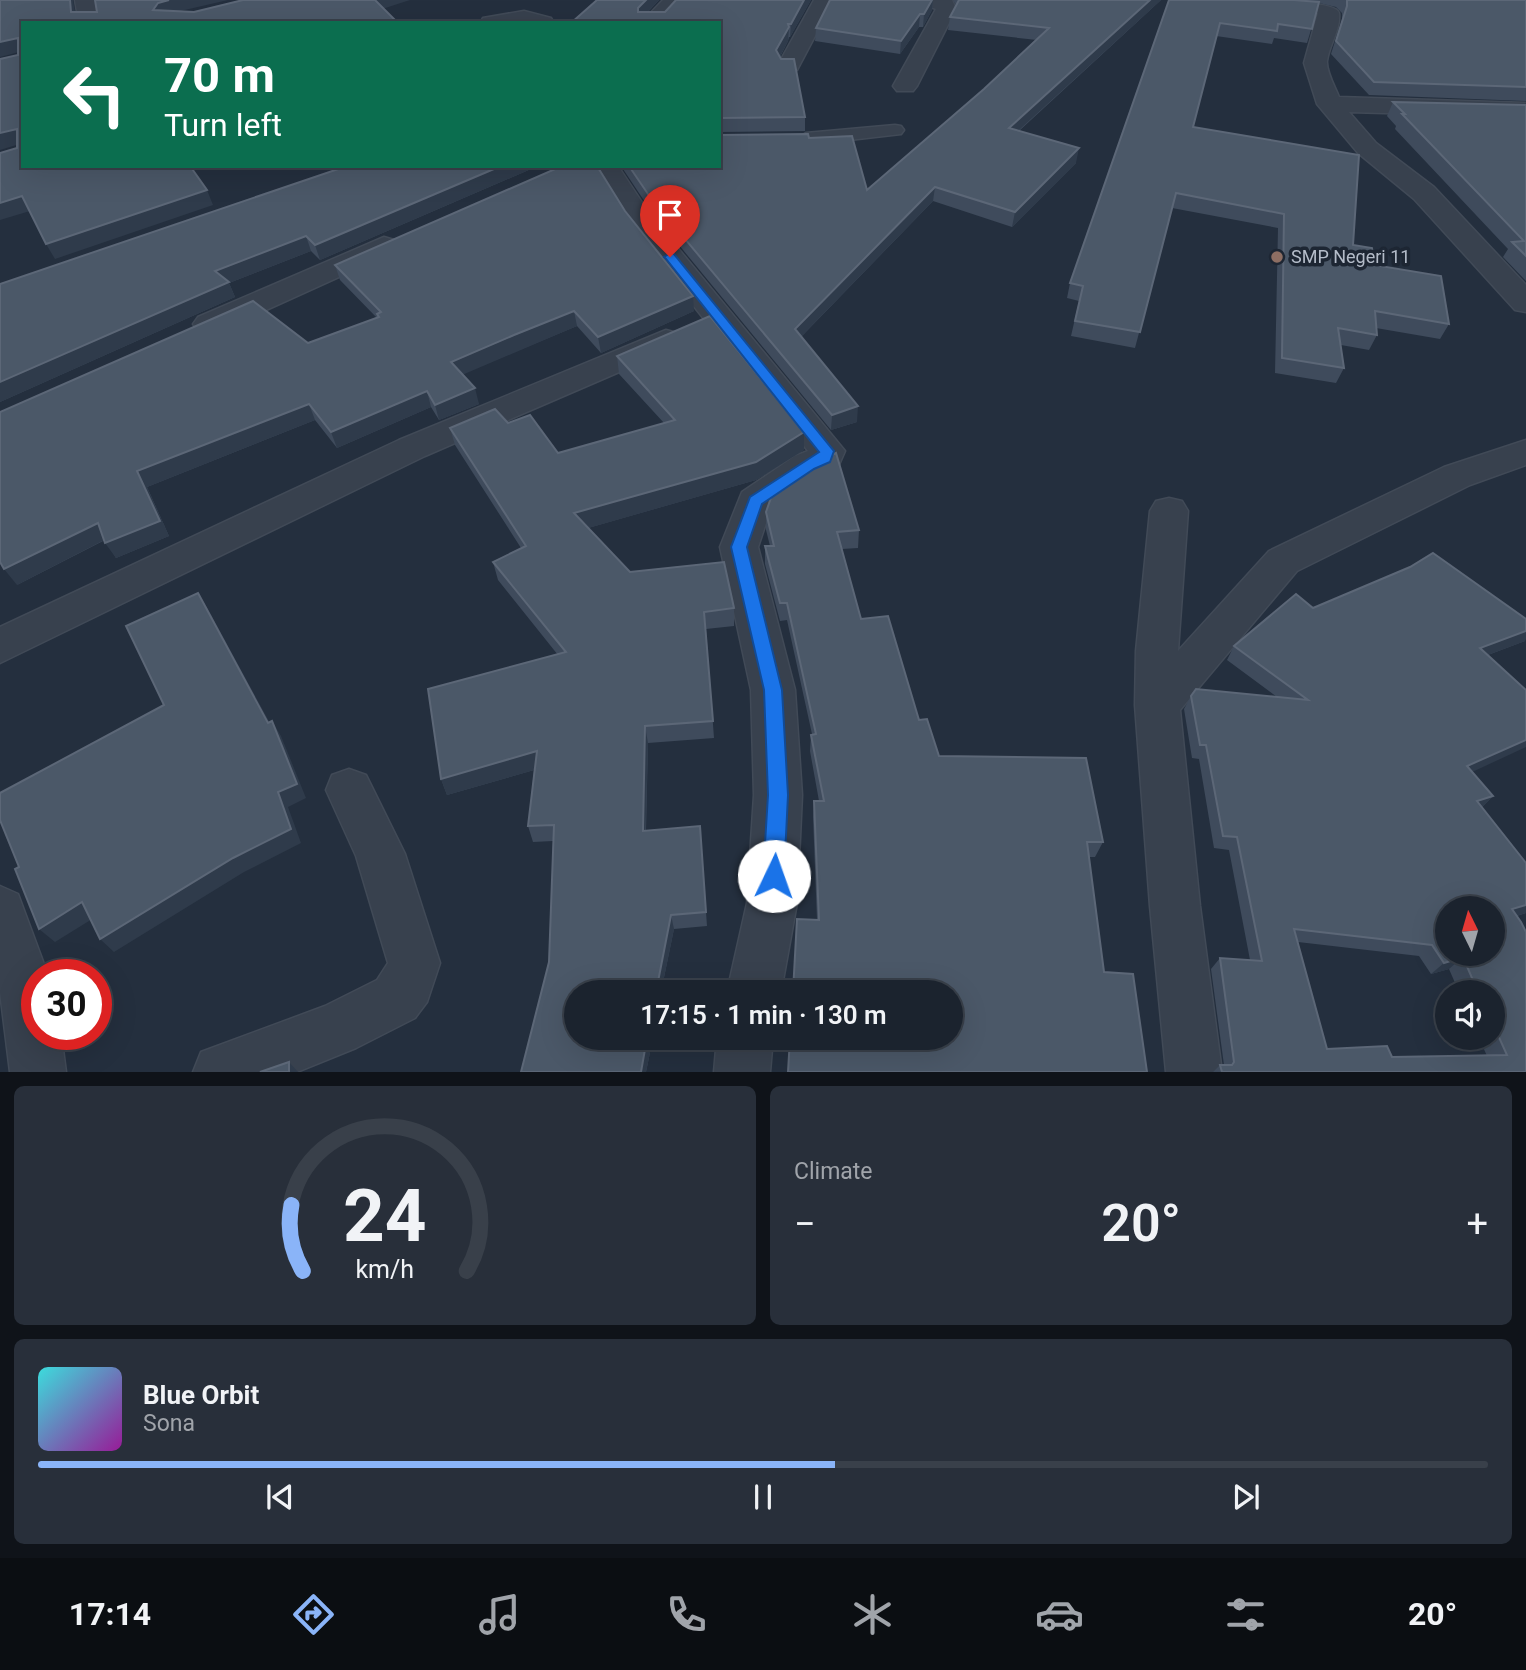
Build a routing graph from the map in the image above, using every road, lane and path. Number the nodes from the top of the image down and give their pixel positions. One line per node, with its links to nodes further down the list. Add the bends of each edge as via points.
1 (85, 0): 6 (street)
2 (675, 0): 9 (street)
3 (824, 0): 10 (street)
4 (929, 0): 11 (street, via 946,9)
5 (1245, 0): 12 (street, via 1329,9 1315,63)
6 (90, 21)
7 (502, 21): 8 (street, via 524,17)
8 (537, 21)
9 (654, 21)
10 (789, 65)
11 (905, 86)
12 (1329, 104): 13 (street); 18 (street, via 1367,148 1424,193)
13 (1526, 110)
14 (895, 130): 15 (lane)
15 (789, 140)
16 (606, 168): 19 (street, via 639,218)
17 (408, 236): 20 (street)
18 (1526, 303)
19 (716, 315): 23 (street, via 412,448); 27 (street, via 827,451 825,458 755,501 739,547 773,690 778,795 772,903)
20 (185, 334)
21 (1526, 452): 24 (street, via 1457,476 1283,561)
22 (1169, 511): 24 (street)
23 (0, 646)
24 (1157, 705): 32 (street)
25 (349, 790): 30 (street, via 380,854 414,963 408,983 396,999 337,1029)
26 (0, 911): 29 (street, via 28,995)
27 (756, 980)
28 (744, 1050): 31 (street)
29 (38, 1072)
30 (221, 1072)
31 (741, 1072)
32 (1194, 1072)

